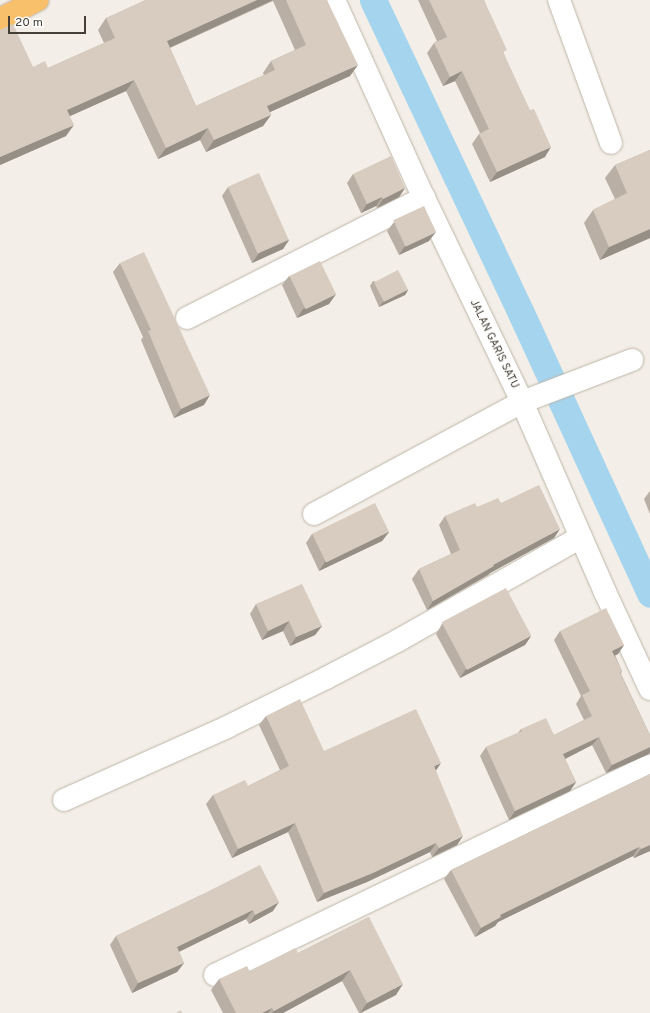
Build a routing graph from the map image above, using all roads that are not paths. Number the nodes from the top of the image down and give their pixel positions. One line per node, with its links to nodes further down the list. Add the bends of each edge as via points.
1 (38, 0): 4 (highway)
2 (334, 0): 6 (street, JALAN GARIS SATU)
3 (559, 0): 5 (street)
4 (0, 19)
5 (611, 143)
6 (424, 198): 7 (street); 9 (street, JALAN GARIS SATU)
7 (187, 318)
8 (632, 360): 9 (street)
9 (522, 402): 10 (street); 11 (street, JALAN GARIS SATU)
10 (314, 514)
11 (581, 537): 12 (street, JALAN GARIS SATU); 15 (street, via 399,640 326,678 227,727)
12 (643, 657): 13 (street, JALAN GARIS SATU)
13 (650, 689)
14 (650, 766): 16 (street)
15 (64, 800)
16 (215, 975)

